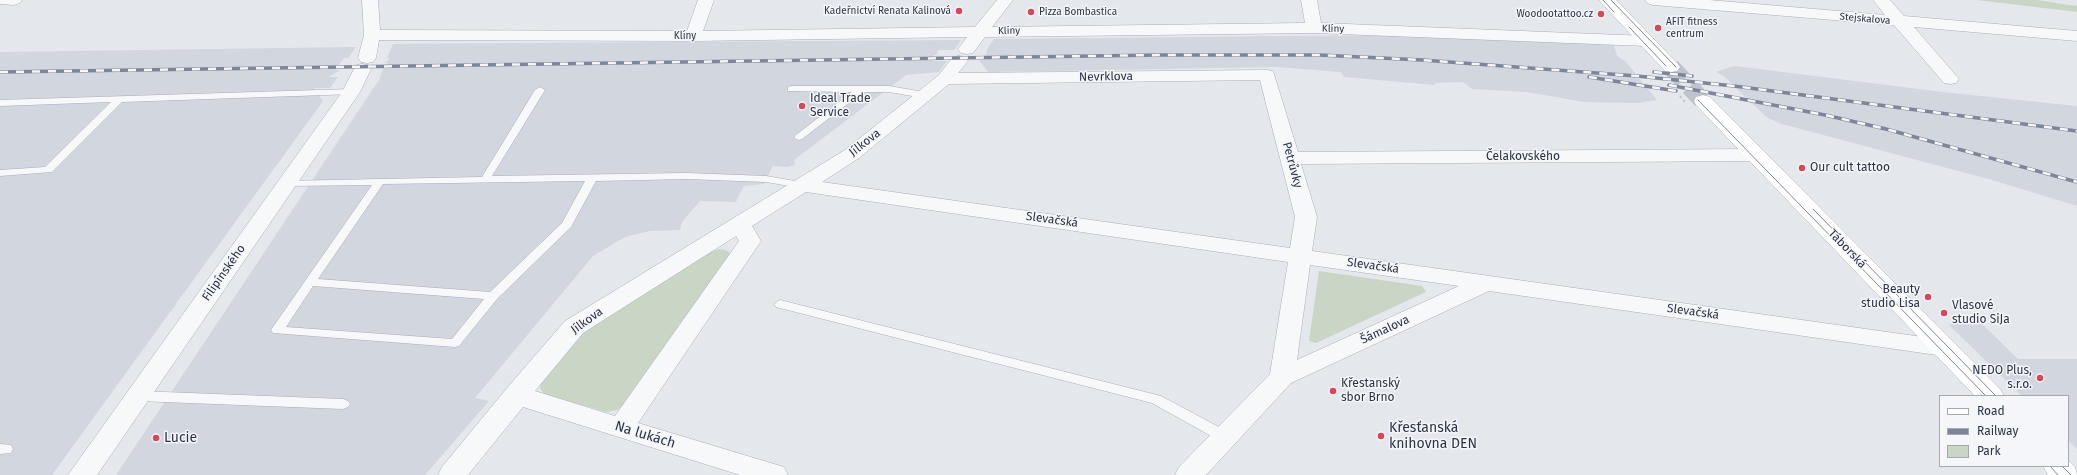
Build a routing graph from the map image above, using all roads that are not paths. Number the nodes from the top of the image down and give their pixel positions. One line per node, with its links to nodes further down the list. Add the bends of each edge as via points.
1 (4, 0): 2 (street)
2 (14, 0)
3 (370, 0): 13 (street, Filipínského)
4 (706, 0): 14 (street)
5 (1005, 0): 12 (street, Jílkova)
6 (1309, 0): 11 (street)
7 (1607, 0): 16 (street)
8 (1653, 0): 10 (street, Stejskalova)
9 (1881, 0): 10 (street)
10 (1900, 22): 15 (street, Stejskalova); 20 (street)
11 (1314, 28): 12 (street, Klíny); 16 (street, Klíny, via 1478,32)
12 (981, 32): 14 (street, Klíny); 19 (street, Jílkova)
13 (372, 35): 14 (street, Klíny); 24 (street, Filipínského, via 364,64)
14 (693, 36)
15 (2077, 36)
16 (1646, 41): 17 (street)
17 (1671, 67)
18 (1267, 75): 19 (street, Nevrklova); 31 (street, Petrůvky)
19 (944, 79): 25 (street, Jílkova)
20 (1950, 79)
21 (791, 89): 22 (lane)
22 (861, 89): 25 (lane, via 889,89); 29 (lane)
23 (540, 90): 34 (lane)
24 (351, 92): 26 (lane); 36 (street, Filipínského)
25 (924, 95): 37 (street, Jílkova, via 852,154)
26 (120, 99): 28 (lane); 32 (lane, via 48,170)
27 (1703, 101): 30 (street, Táborská)
28 (0, 103)
29 (799, 137)
30 (1755, 155): 31 (street, Čelakovského); 44 (street, Táborská)
31 (1290, 158): 39 (street, Petrůvky, via 1306,217)
32 (0, 173)
33 (592, 178): 34 (lane); 37 (lane, via 687,176 766,179); 42 (lane, via 567,225)
34 (485, 180): 35 (lane)
35 (380, 182): 36 (lane); 40 (lane)
36 (287, 183): 48 (street, Filipínského)
37 (800, 184): 38 (street, Jílkova); 39 (street, Slevačská)
38 (739, 223): 46 (street, Jílkova, via 574,327); 50 (street, via 750,241)
39 (1301, 255): 41 (street, Slevačská); 45 (street)
40 (310, 282): 42 (lane); 42 (lane, via 277,330 455,343)
41 (1488, 282): 44 (street, Slevačská); 45 (street, Šámalova)
42 (494, 296)
43 (780, 304): 51 (lane, via 1156,399)
44 (1944, 348): 47 (street, Táborská)
45 (1282, 377): 51 (street, Šámalova)
46 (516, 395): 50 (street, Na lukách); 54 (street, Jílkova)
47 (1990, 395)
48 (138, 396): 49 (lane); 53 (street, Filipínského)
49 (343, 404)
50 (621, 427): 55 (street, Na lukách)
51 (1225, 437): 56 (street, Šámalova)
52 (2058, 467): 57 (street)
53 (82, 475)
54 (452, 475)
55 (774, 475)
56 (1189, 475)
57 (2065, 475)

